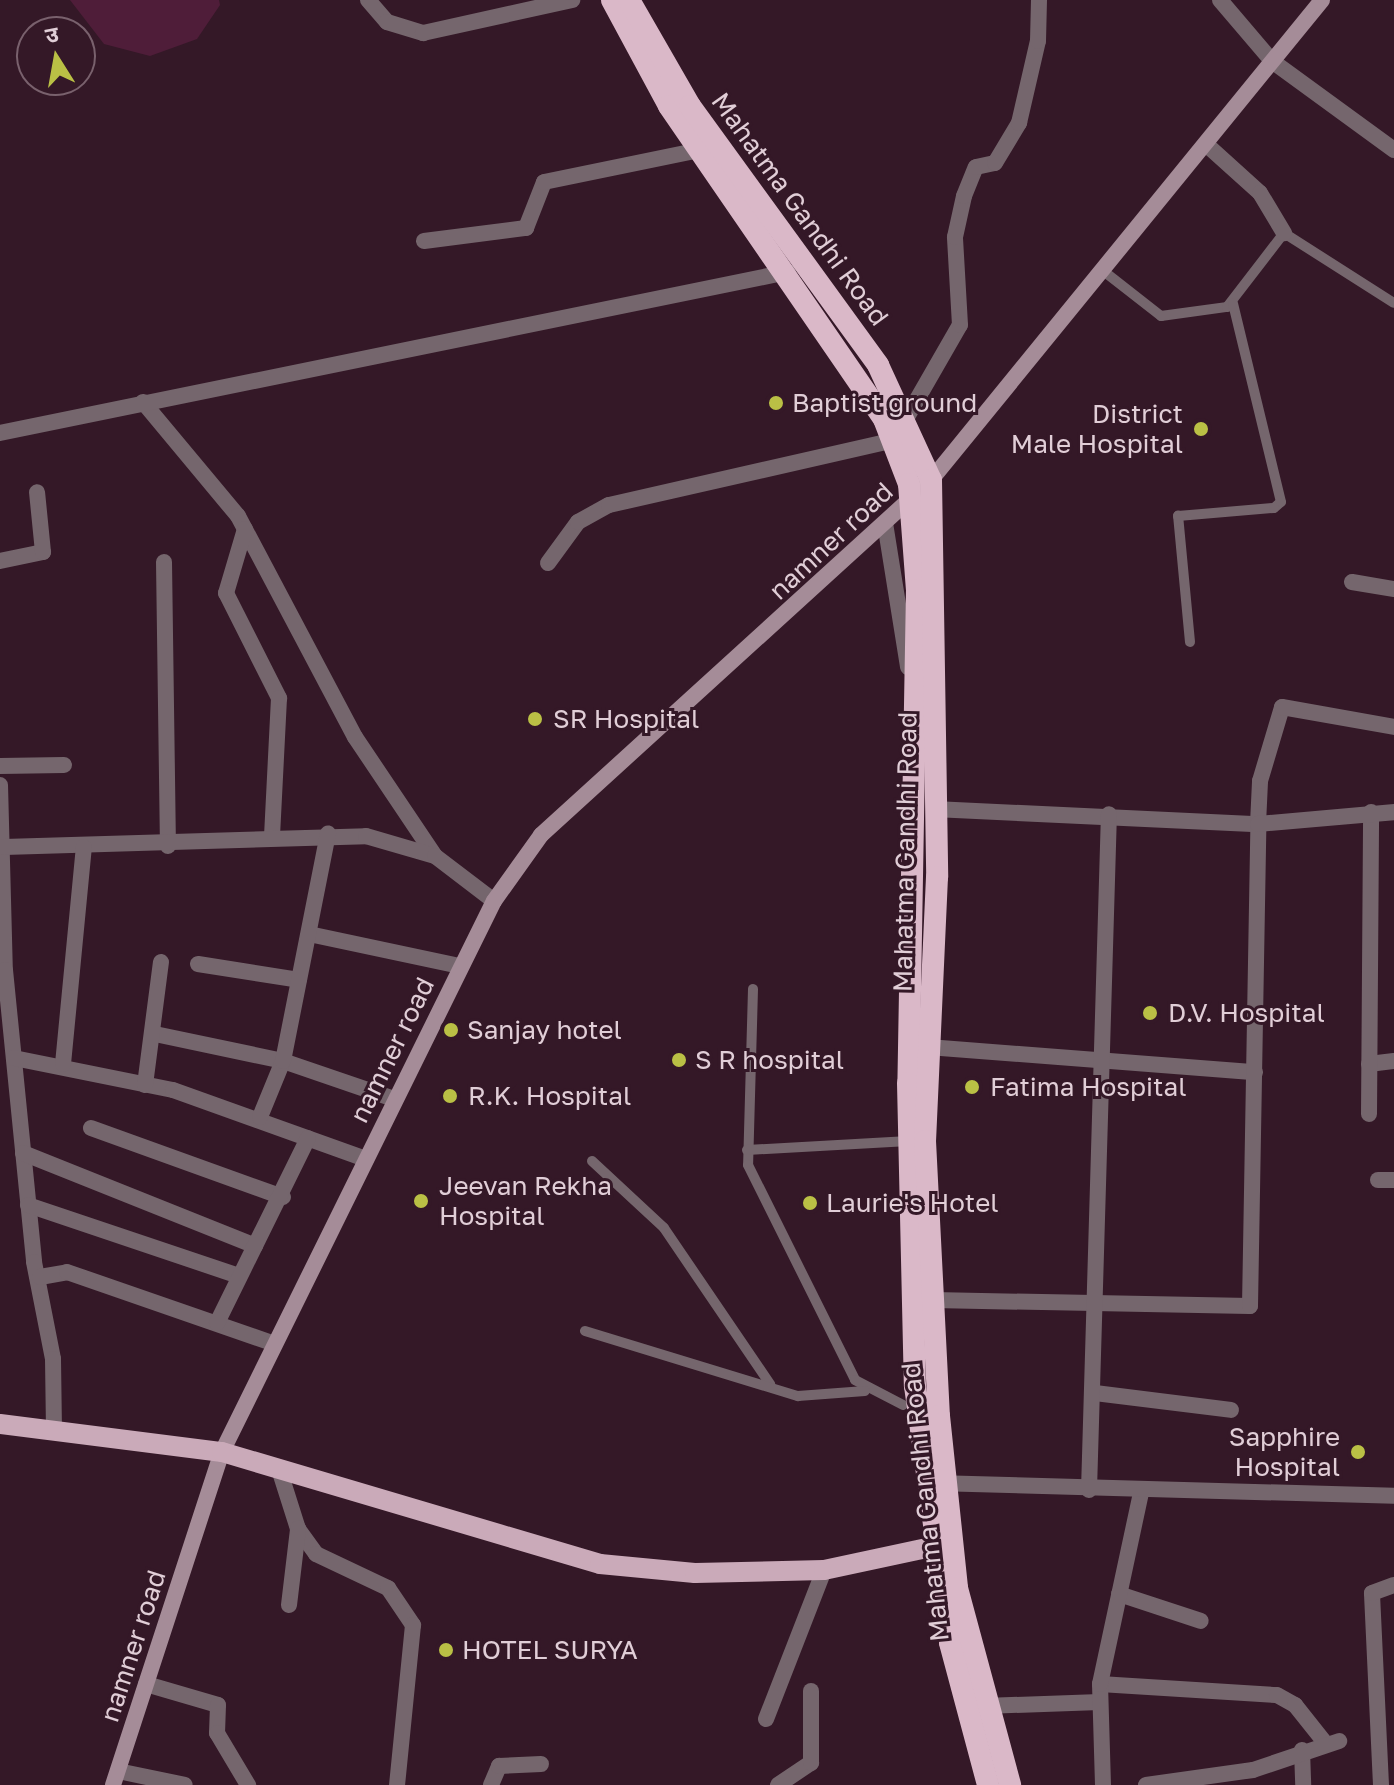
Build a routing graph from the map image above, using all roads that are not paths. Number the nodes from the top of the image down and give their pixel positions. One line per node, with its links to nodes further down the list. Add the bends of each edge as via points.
1 (368, 0): 2 (street, via 387,22 423,33)
2 (572, 0)
3 (612, 0): 10 (highway, Mahatma Gandhi Road)
4 (629, 0): 19 (highway, Mahatma Gandhi Road, via 690,106 812,267)
5 (1039, 0): 19 (street, via 1038,41 1019,123 995,163 976,167 964,196 955,237 960,325)
6 (1220, 0): 8 (street)
7 (1322, 0): 8 (main road, namner road)
8 (1272, 61): 9 (main road, namner road); 11 (street)
9 (1208, 146): 12 (street, via 1260,193); 15 (main road, namner road)
10 (700, 150): 13 (street, via 544,182 526,228); 14 (highway, Mahatma Gandhi Road)
11 (1394, 150)
12 (1284, 233): 16 (lane); 17 (lane)
13 (424, 241)
14 (788, 272): 18 (street); 21 (highway, Mahatma Gandhi Road)
15 (1106, 273): 17 (lane, via 1161,316); 22 (main road, namner road)
16 (1394, 303)
17 (1233, 304): 32 (lane, via 1281,502 1274,508 1178,516)
18 (143, 402): 20 (street); 26 (street)
19 (907, 417): 22 (highway, Mahatma Gandhi Road)
20 (0, 433)
21 (894, 440): 24 (highway, Mahatma Gandhi Road); 29 (street, via 597,510)
22 (931, 480): 24 (main road, namner road); 38 (highway, Mahatma Gandhi Road)
23 (37, 492): 27 (street, via 43,552)
24 (911, 499): 25 (main road, namner road); 33 (highway, Mahatma Gandhi Road, via 917,590)
25 (885, 523): 33 (street); 49 (main road, namner road, via 541,835)
26 (245, 529): 44 (street, via 226,593 278,692); 48 (street, via 355,737)
27 (0, 561)
28 (164, 562): 45 (street)
29 (548, 563)
30 (1352, 582): 31 (street)
31 (1394, 589)
32 (1190, 642)
33 (911, 683): 71 (highway, Mahatma Gandhi Road)
34 (1394, 727): 42 (street, via 1282,707 1260,781)
35 (64, 765): 36 (street)
36 (0, 766)
37 (0, 785): 46 (street)
38 (934, 809): 41 (street); 58 (highway, Mahatma Gandhi Road)
39 (1371, 812): 40 (street); 42 (street); 63 (street)
40 (1394, 812)
41 (1109, 814): 42 (street); 61 (street)
42 (1258, 824): 64 (street)
43 (328, 833): 44 (street); 48 (street); 50 (street)
44 (272, 834): 45 (street)
45 (168, 846): 47 (street)
46 (4, 847): 47 (street); 57 (street)
47 (84, 847): 62 (street)
48 (435, 856): 49 (street)
49 (494, 901): 53 (main road, namner road)
50 (309, 934): 53 (street); 54 (street)
51 (161, 962): 56 (street)
52 (198, 964): 54 (street)
53 (460, 966): 66 (main road, namner road)
54 (299, 980): 59 (street)
55 (753, 989): 72 (lane)
56 (155, 1034): 59 (street); 65 (street)
57 (14, 1058): 62 (street); 73 (street)
58 (928, 1058): 61 (street); 81 (highway, Mahatma Gandhi Road)
59 (283, 1061): 66 (street); 68 (street)
60 (1394, 1061): 63 (street)
61 (1103, 1062): 64 (street); 82 (street)
62 (63, 1064): 65 (street)
63 (1369, 1064): 67 (street)
64 (1255, 1072): 82 (street, via 1253,1302 1246,1308)
65 (145, 1085): 68 (street)
66 (394, 1099): 74 (main road, namner road)
67 (1369, 1114)
68 (260, 1117): 70 (street)
69 (91, 1128): 76 (street)
70 (308, 1138): 74 (street); 76 (street)
71 (910, 1141): 72 (lane); 95 (highway, Mahatma Gandhi Road, via 915,1386)
72 (747, 1150): 87 (lane, via 813,1302)
73 (23, 1153): 77 (street); 78 (street)
74 (366, 1159): 85 (main road, namner road)
75 (592, 1161): 86 (lane, via 664,1228)
76 (283, 1197): 78 (street)
77 (28, 1205): 79 (street); 80 (street)
78 (255, 1246): 79 (street)
79 (239, 1276): 83 (street)
80 (40, 1277): 83 (street, via 67,1272); 92 (street)
81 (933, 1300): 82 (street); 95 (highway, Mahatma Gandhi Road)
82 (1098, 1300): 88 (street)
83 (217, 1323): 85 (street)
84 (585, 1331): 86 (lane)
85 (272, 1343): 93 (main road, namner road)
86 (770, 1384): 87 (lane, via 808,1397)
87 (865, 1391): 89 (lane)
88 (1095, 1393): 90 (street); 96 (street)
89 (903, 1405)
90 (1231, 1410)
91 (0, 1424): 92 (main road)
92 (54, 1431): 93 (main road)
93 (222, 1452): 94 (main road); 106 (main road, namner road)
94 (279, 1469): 99 (street); 101 (main road, via 581,1562 695,1573)
95 (939, 1483): 96 (street); 100 (highway, Mahatma Gandhi Road)
96 (1089, 1490): 97 (street)
97 (1141, 1493): 98 (street); 103 (street)
98 (1394, 1496)
99 (298, 1529): 104 (street); 117 (street, via 325,1562 388,1588 413,1625)
100 (945, 1544): 101 (main road); 110 (highway, Mahatma Gandhi Road); 120 (highway, Mahatma Gandhi Road, via 964,1716)
101 (824, 1570): 111 (street)
102 (1394, 1585): 125 (street, via 1372,1593)
103 (1119, 1594): 105 (street); 107 (street)
104 (289, 1605)
105 (1201, 1621)
106 (146, 1684): 114 (main road, namner road); 116 (street, via 218,1705 217,1733)
107 (1100, 1684): 109 (street); 112 (street, via 1277,1695 1295,1705 1332,1742)
108 (811, 1691): 119 (street, via 811,1763)
109 (1100, 1702): 110 (street); 122 (street)
110 (984, 1706): 121 (highway, Mahatma Gandhi Road)
111 (766, 1719)
112 (1302, 1750): 123 (street, via 1253,1770); 124 (street)
113 (541, 1764): 118 (street, via 499,1766)
114 (115, 1778): 115 (street)
115 (185, 1785)
116 (248, 1785)
117 (397, 1785)
118 (491, 1785)
119 (778, 1785)
120 (988, 1785)
121 (1010, 1785)
122 (1103, 1785)
123 (1146, 1785)
124 (1303, 1785)
125 (1381, 1785)

